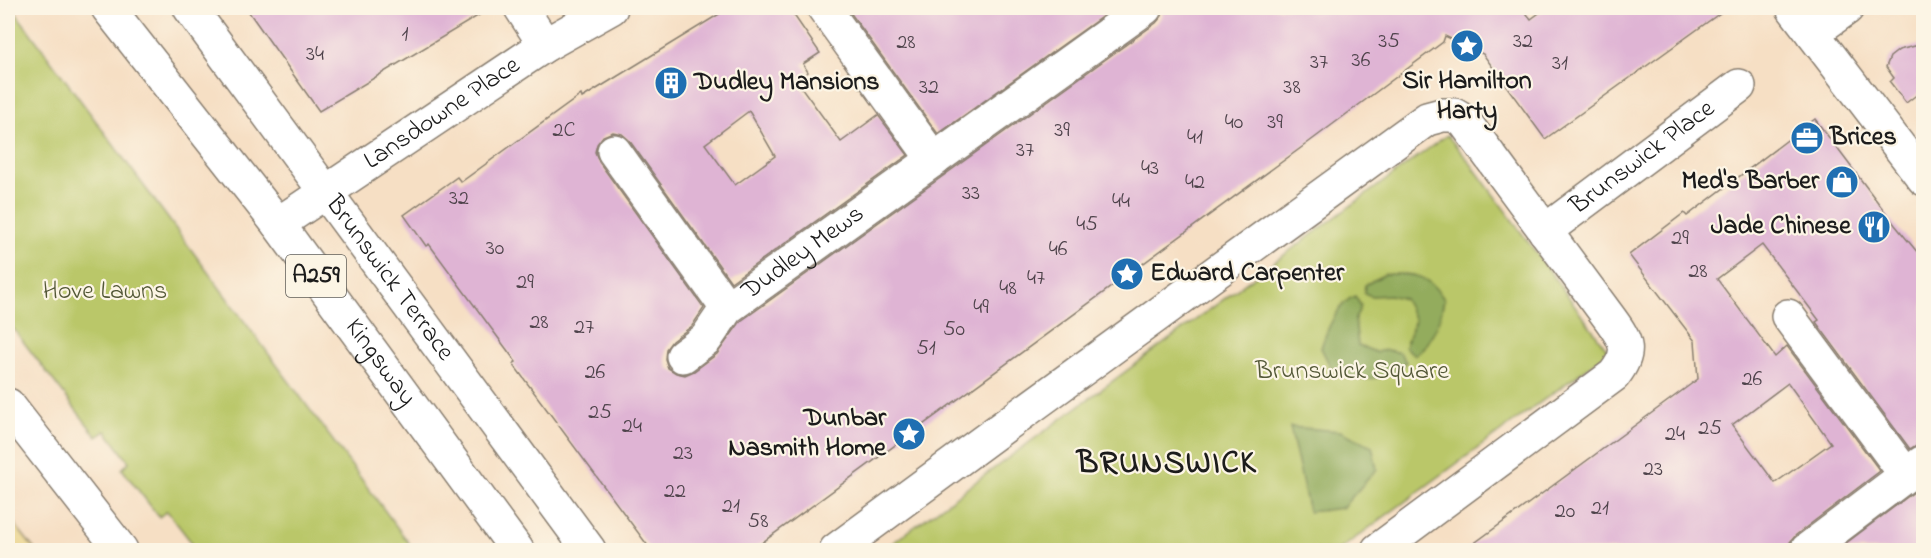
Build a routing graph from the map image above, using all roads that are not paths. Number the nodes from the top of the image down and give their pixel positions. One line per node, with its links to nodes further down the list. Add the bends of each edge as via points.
1 (108, 8): 15 (street, Kingsway / A259)
2 (190, 8): 14 (street, Brunswick Terrace)
3 (521, 8): 9 (street)
4 (611, 8): 9 (street, Lansdowne Place)
5 (824, 8): 12 (street)
6 (1145, 8): 12 (street, Dudley Mews)
7 (1847, 8): 8 (street)
8 (1803, 20): 13 (street)
9 (545, 45): 14 (street, Lansdowne Place)
10 (1739, 86): 16 (street, Brunswick Place)
11 (614, 151): 17 (street)
12 (934, 160): 17 (street, Dudley Mews)
13 (1923, 179)
14 (325, 191): 15 (street, Lansdowne Place); 24 (street, Brunswick Terrace)
15 (278, 224): 23 (street, Kingsway / A259)
16 (1545, 231): 25 (street, via 1464,121 1454,115 1427,119); 26 (street, via 1624,338 1627,351 1622,364 1614,375)
17 (727, 308): 19 (street, Dudley Mews, via 706,339)
18 (1788, 316): 21 (street)
19 (683, 356)
20 (8, 405): 22 (street)
21 (1915, 468): 27 (street)
22 (121, 550)
23 (517, 550)
24 (589, 550)
25 (836, 550)
26 (1378, 550)
27 (1807, 550)

